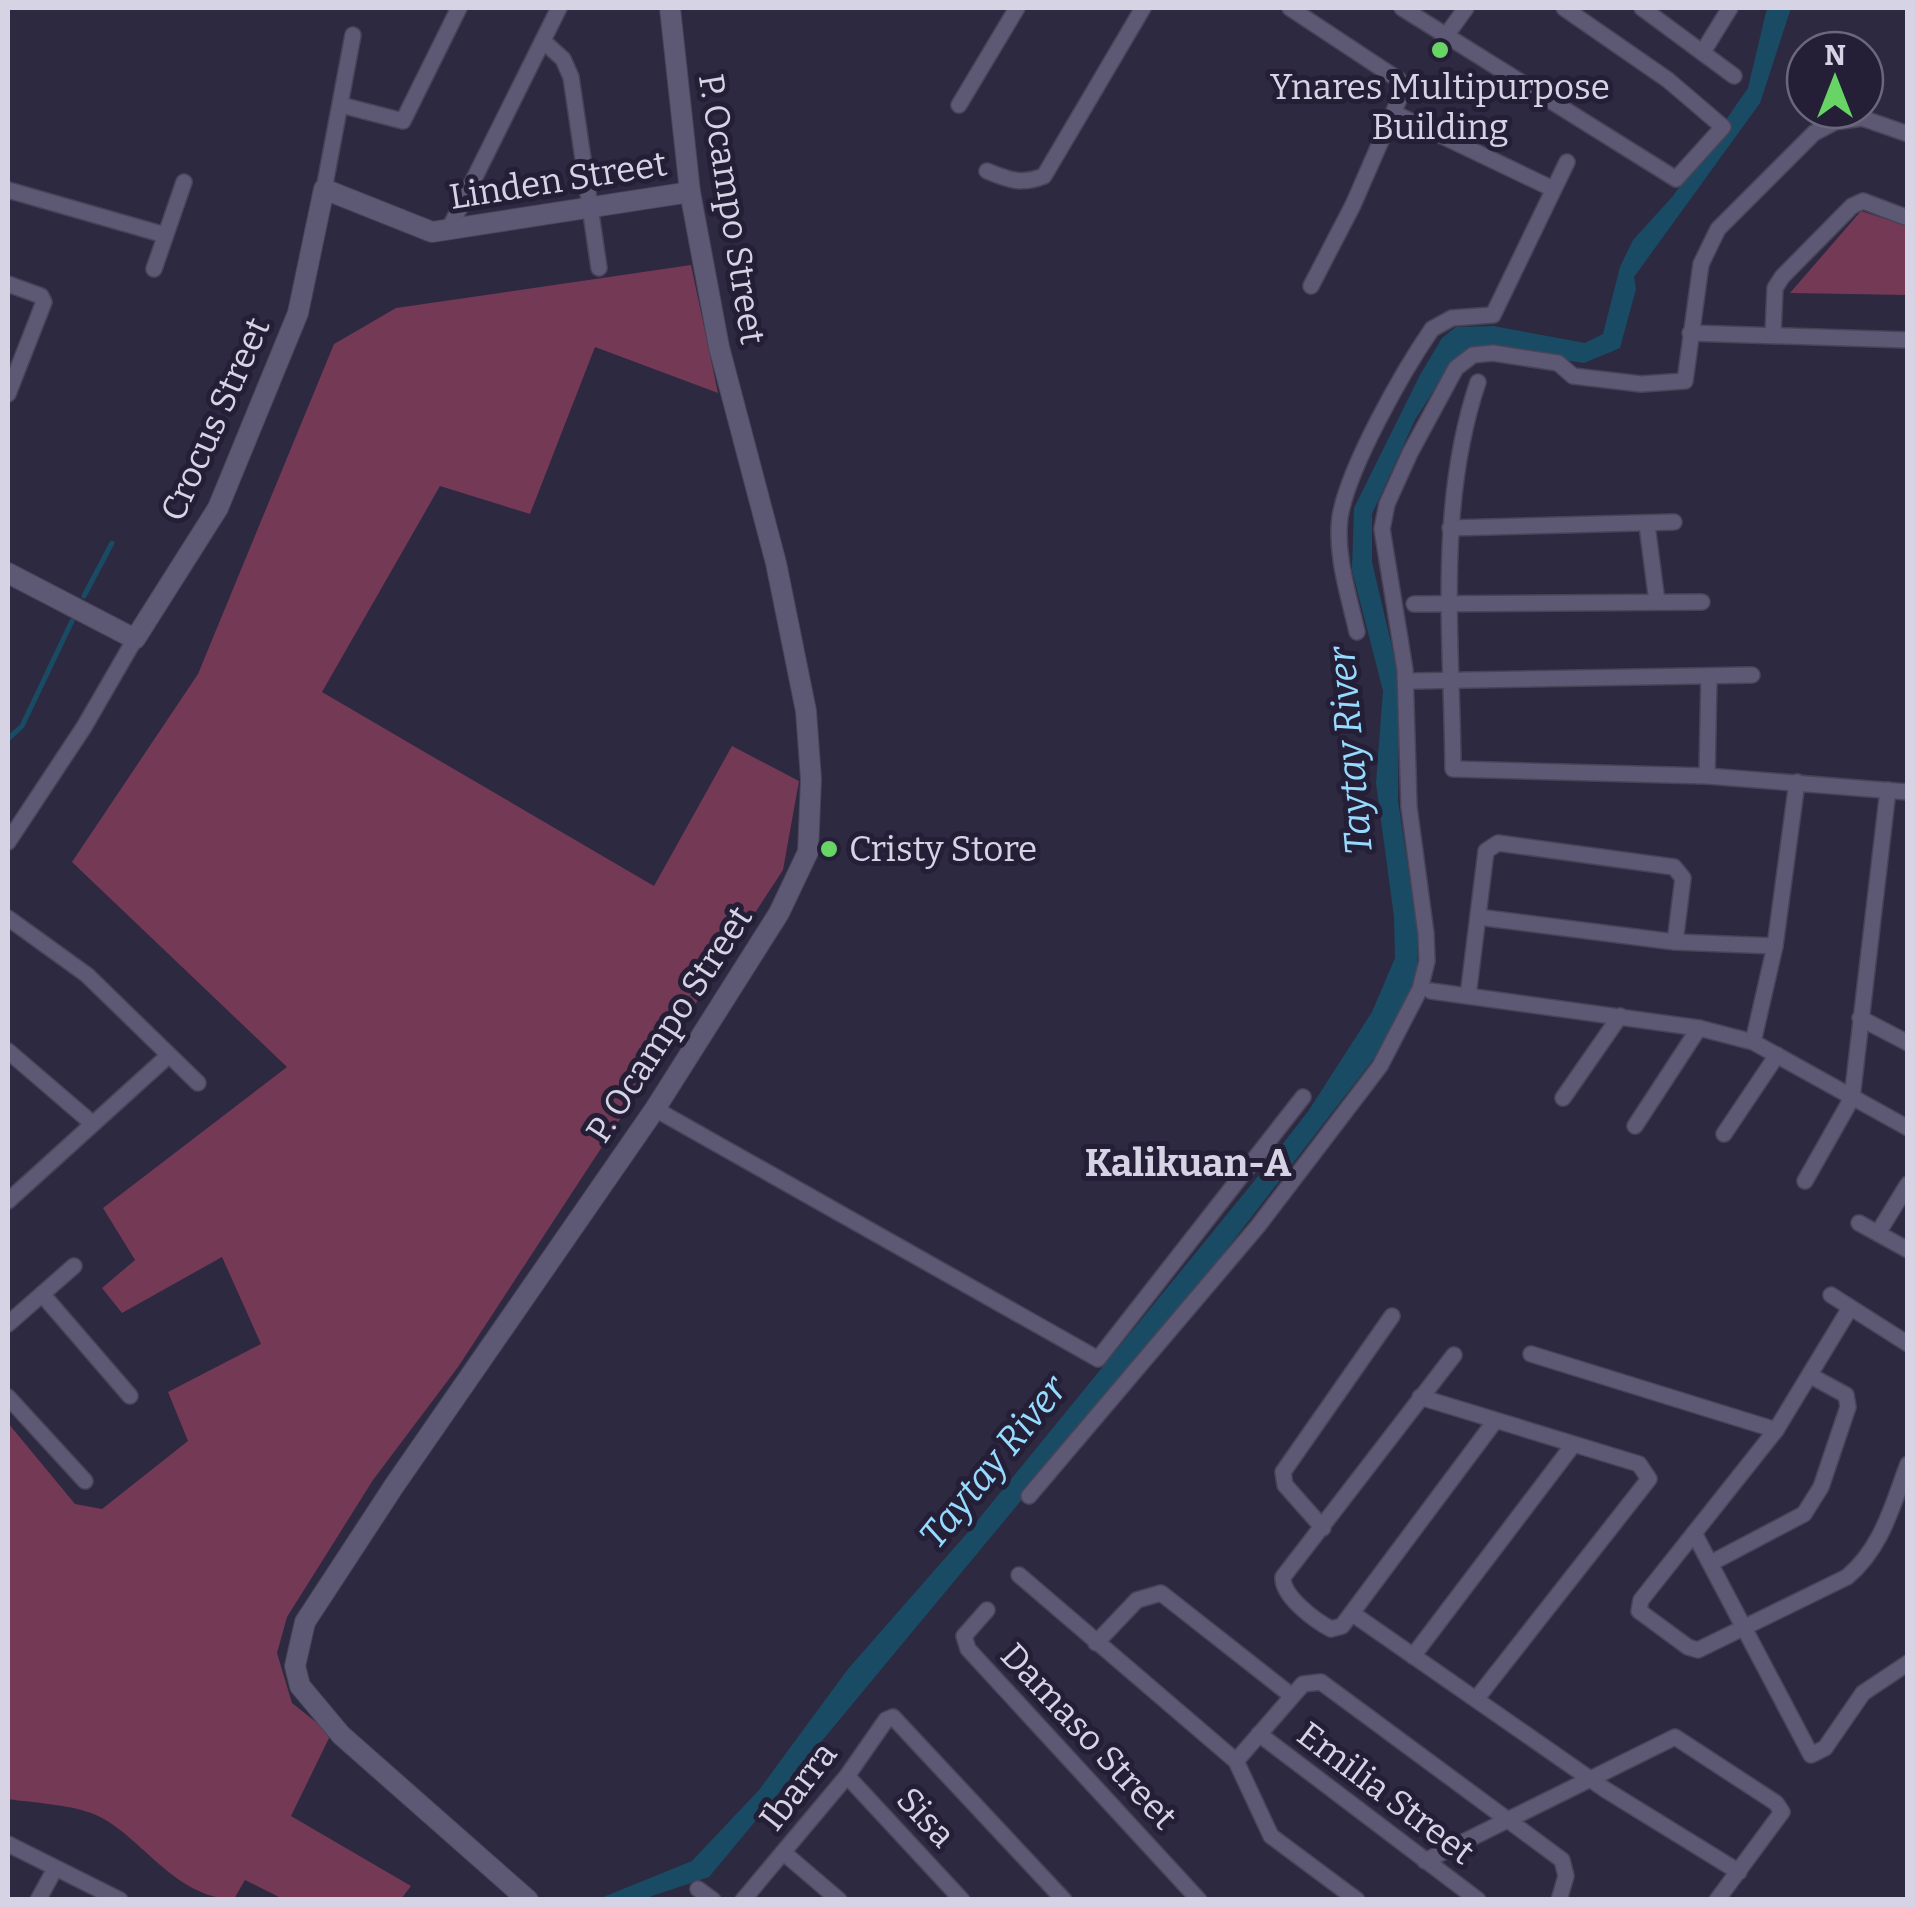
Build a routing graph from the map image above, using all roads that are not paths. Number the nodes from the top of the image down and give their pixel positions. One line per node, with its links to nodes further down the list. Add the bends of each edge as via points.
1 (459, 8): 18 (street, via 403,121)
2 (559, 8): 14 (street)
3 (670, 8): 27 (street, P. Ocampo Street)
4 (1017, 8): 17 (street)
5 (1143, 8): 22 (street, via 1044,176 1012,182)
6 (1290, 8): 19 (street, via 1399,80 1404,88)
7 (1402, 8): 13 (street)
8 (1466, 8): 13 (street)
9 (1564, 8): 13 (street, via 1668,80 1722,127 1676,179)
10 (1642, 8): 15 (street)
11 (1730, 8): 15 (street)
12 (353, 35): 18 (street, Crocus Street)
13 (1445, 37)
14 (544, 41): 28 (street, via 570,77); 30 (street)
15 (1704, 50): 16 (street)
16 (1734, 76)
17 (958, 104)
18 (340, 106): 24 (street, Crocus Street)
19 (1394, 113): 25 (street); 35 (street)
20 (1908, 134): 36 (street, via 1862,118 1814,133 1706,246)
21 (1567, 162): 25 (street)
22 (987, 171)
23 (184, 182): 31 (street)
24 (324, 189): 30 (street, Linden Street, via 432,232); 50 (street, Crocus Street, via 298,313 218,508)
25 (1553, 189): 49 (street, via 1492,315 1452,318 1432,329 1363,456 1340,518)
26 (8, 190): 31 (street)
27 (690, 192): 28 (street, Linden Street); 78 (street, P. Ocampo Street, via 806,711 812,817 797,880)
28 (588, 208): 30 (street, Linden Street); 32 (street)
29 (1908, 218): 37 (street, via 1863,202 1852,206 1775,288)
30 (448, 231)
31 (164, 235): 33 (street)
32 (599, 268)
33 (154, 269)
34 (8, 284): 40 (street, via 44,302)
35 (1311, 286)
36 (1690, 333): 37 (street); 107 (street, via 1685,381 1573,376 1558,362 1493,353 1473,355 1456,368 1386,504 1382,529 1405,670 1409,806 1426,934 1420,989 1380,1066 1258,1226)
37 (1773, 334): 38 (street)
38 (1908, 340)
39 (1478, 382): 43 (street, via 1457,456)
40 (8, 394)
41 (1674, 522): 42 (street)
42 (1647, 525): 43 (street); 45 (street)
43 (1450, 528): 48 (street)
44 (8, 573): 50 (street)
45 (1657, 602): 46 (street); 48 (street)
46 (1702, 602)
47 (1414, 604): 48 (street)
48 (1452, 604): 53 (street)
49 (1357, 632)
50 (135, 639): 59 (street, Crocus Street)
51 (1752, 675): 52 (street)
52 (1709, 676): 53 (street); 55 (street)
53 (1452, 680): 54 (street); 55 (street, via 1453,769)
54 (1413, 681)
55 (1706, 776): 56 (street)
56 (1797, 782): 57 (street); 63 (street)
57 (1888, 790): 58 (street); 67 (street)
58 (1908, 792)
59 (8, 842)
60 (1478, 917): 62 (street); 62 (street, via 1486,851 1498,843 1674,867 1683,878); 65 (street)
61 (8, 918): 73 (street, via 87,976)
62 (1675, 942): 63 (street)
63 (1775, 946): 69 (street)
64 (1431, 991): 65 (street)
65 (1468, 996): 66 (street)
66 (1620, 1016): 68 (street); 76 (street)
67 (1860, 1018): 70 (street); 77 (street)
68 (1699, 1028): 69 (street); 80 (street)
69 (1753, 1042): 72 (street)
70 (1908, 1042)
71 (8, 1051): 79 (street)
72 (1777, 1055): 77 (street); 82 (street)
73 (168, 1056): 74 (street); 79 (street)
74 (198, 1083)
75 (1303, 1097): 78 (street, via 1098,1359)
76 (1563, 1098)
77 (1852, 1098): 81 (street); 83 (street)
78 (655, 1109): 133 (street, P. Ocampo Street, via 394,1486 305,1622 298,1644 300,1686 317,1709)
79 (93, 1124): 85 (street)
80 (1635, 1126)
81 (1908, 1128)
82 (1724, 1134)
83 (1805, 1180)
84 (1908, 1184): 87 (street)
85 (8, 1202)
86 (1858, 1222): 87 (street)
87 (1878, 1234): 88 (street)
88 (1908, 1250)
89 (74, 1266): 90 (street)
90 (42, 1294): 94 (street); 99 (street)
91 (1831, 1295): 92 (street)
92 (1850, 1308): 95 (street); 98 (street)
93 (1392, 1316): 108 (street, via 1283,1472 1285,1486)
94 (8, 1324)
95 (1908, 1344)
96 (1531, 1354): 103 (street)
97 (1454, 1355): 101 (street)
98 (1811, 1376): 103 (street); 110 (street, via 1846,1394 1848,1406 1821,1487 1804,1514)
99 (130, 1396)
100 (8, 1397): 106 (street)
101 (1420, 1397): 102 (street); 108 (street)
102 (1495, 1421): 104 (street); 113 (street)
103 (1776, 1430): 109 (street)
104 (1574, 1444): 116 (street); 119 (street, via 1639,1464 1649,1479)
105 (1908, 1464): 114 (street, via 1866,1562 1847,1578)
106 (85, 1481)
107 (1029, 1496)
108 (1323, 1528): 113 (street, via 1281,1584 1331,1629)
109 (1694, 1532): 110 (street); 114 (street, via 1639,1611 1698,1650)
110 (1712, 1563): 114 (street)
111 (1020, 1575): 115 (street)
112 (987, 1610): 139 (street, Damaso Street, via 964,1636 968,1649)
113 (1353, 1614): 116 (street)
114 (1743, 1626): 117 (street, via 1811,1756 1825,1748 1862,1693)
115 (1096, 1643): 118 (street, Emilia Street, via 1137,1600 1161,1593); 121 (street)
116 (1413, 1656): 119 (street)
117 (1908, 1663)
118 (1292, 1696): 120 (street); 124 (street, via 1310,1680 1321,1682)
119 (1476, 1698): 123 (street)
120 (1259, 1734): 121 (street); 127 (street, Emilia Street)
121 (1236, 1761): 140 (street, via 1271,1836)
122 (847, 1776): 126 (street, Ibarra); 137 (street, Sisa); 138 (street, Ibarra, via 886,1720 900,1720)
123 (1591, 1779): 124 (street); 129 (street); 129 (street, via 1668,1740 1688,1742 1782,1812)
124 (1509, 1820): 127 (street); 142 (street, via 1562,1860)
125 (8, 1844): 128 (street)
126 (784, 1853): 135 (street, Ibarra); 136 (street)
127 (1425, 1861): 141 (street, Emilia Street)
128 (54, 1870): 131 (street); 132 (street)
129 (1738, 1872): 143 (street)
130 (698, 1888): 134 (street)
131 (38, 1900)
132 (120, 1900)
133 (528, 1900)
134 (713, 1900)
135 (743, 1900)
136 (839, 1900)
137 (962, 1900)
138 (1064, 1900)
139 (1198, 1900)
140 (1357, 1900)
141 (1478, 1900)
142 (1560, 1900)
143 (1717, 1900)

